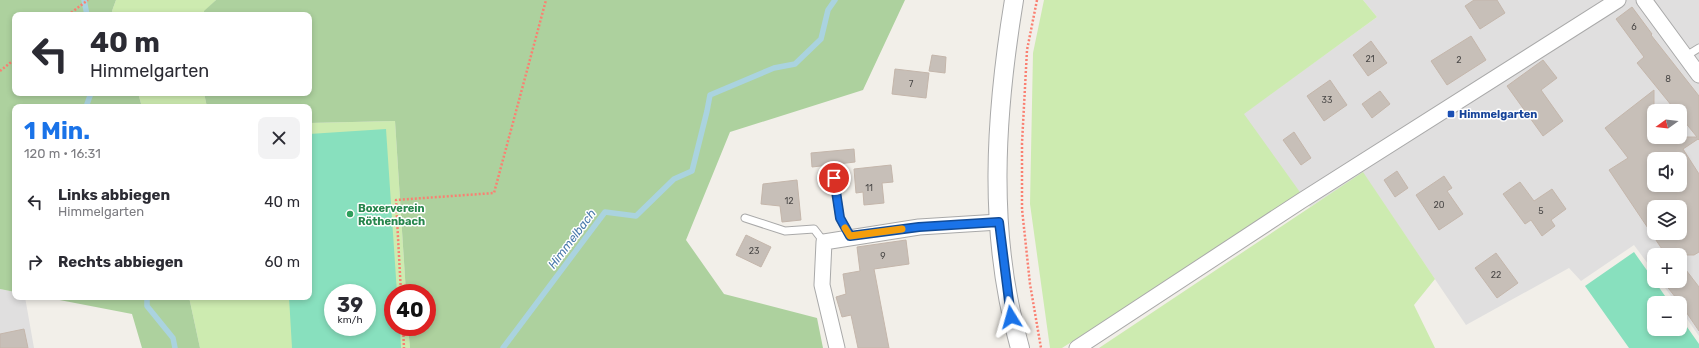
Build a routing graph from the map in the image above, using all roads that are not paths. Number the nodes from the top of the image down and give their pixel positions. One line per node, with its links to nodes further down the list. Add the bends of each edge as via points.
1 (1014, 0): 9 (street, via 998,130)
2 (1618, 0): 14 (street, via 1307,197)
3 (1644, 0): 5 (street)
4 (1699, 48): 5 (lane)
5 (1686, 56): 6 (street)
6 (1699, 74)
7 (834, 178): 10 (lane, via 840,218)
8 (745, 218): 11 (lane, via 784,231 814,229)
9 (999, 222): 10 (street, via 919,227); 13 (street, via 1011,317)
10 (850, 236): 11 (street)
11 (824, 242): 12 (street, via 822,285)
12 (837, 348)
13 (1020, 348)
14 (1077, 348)

